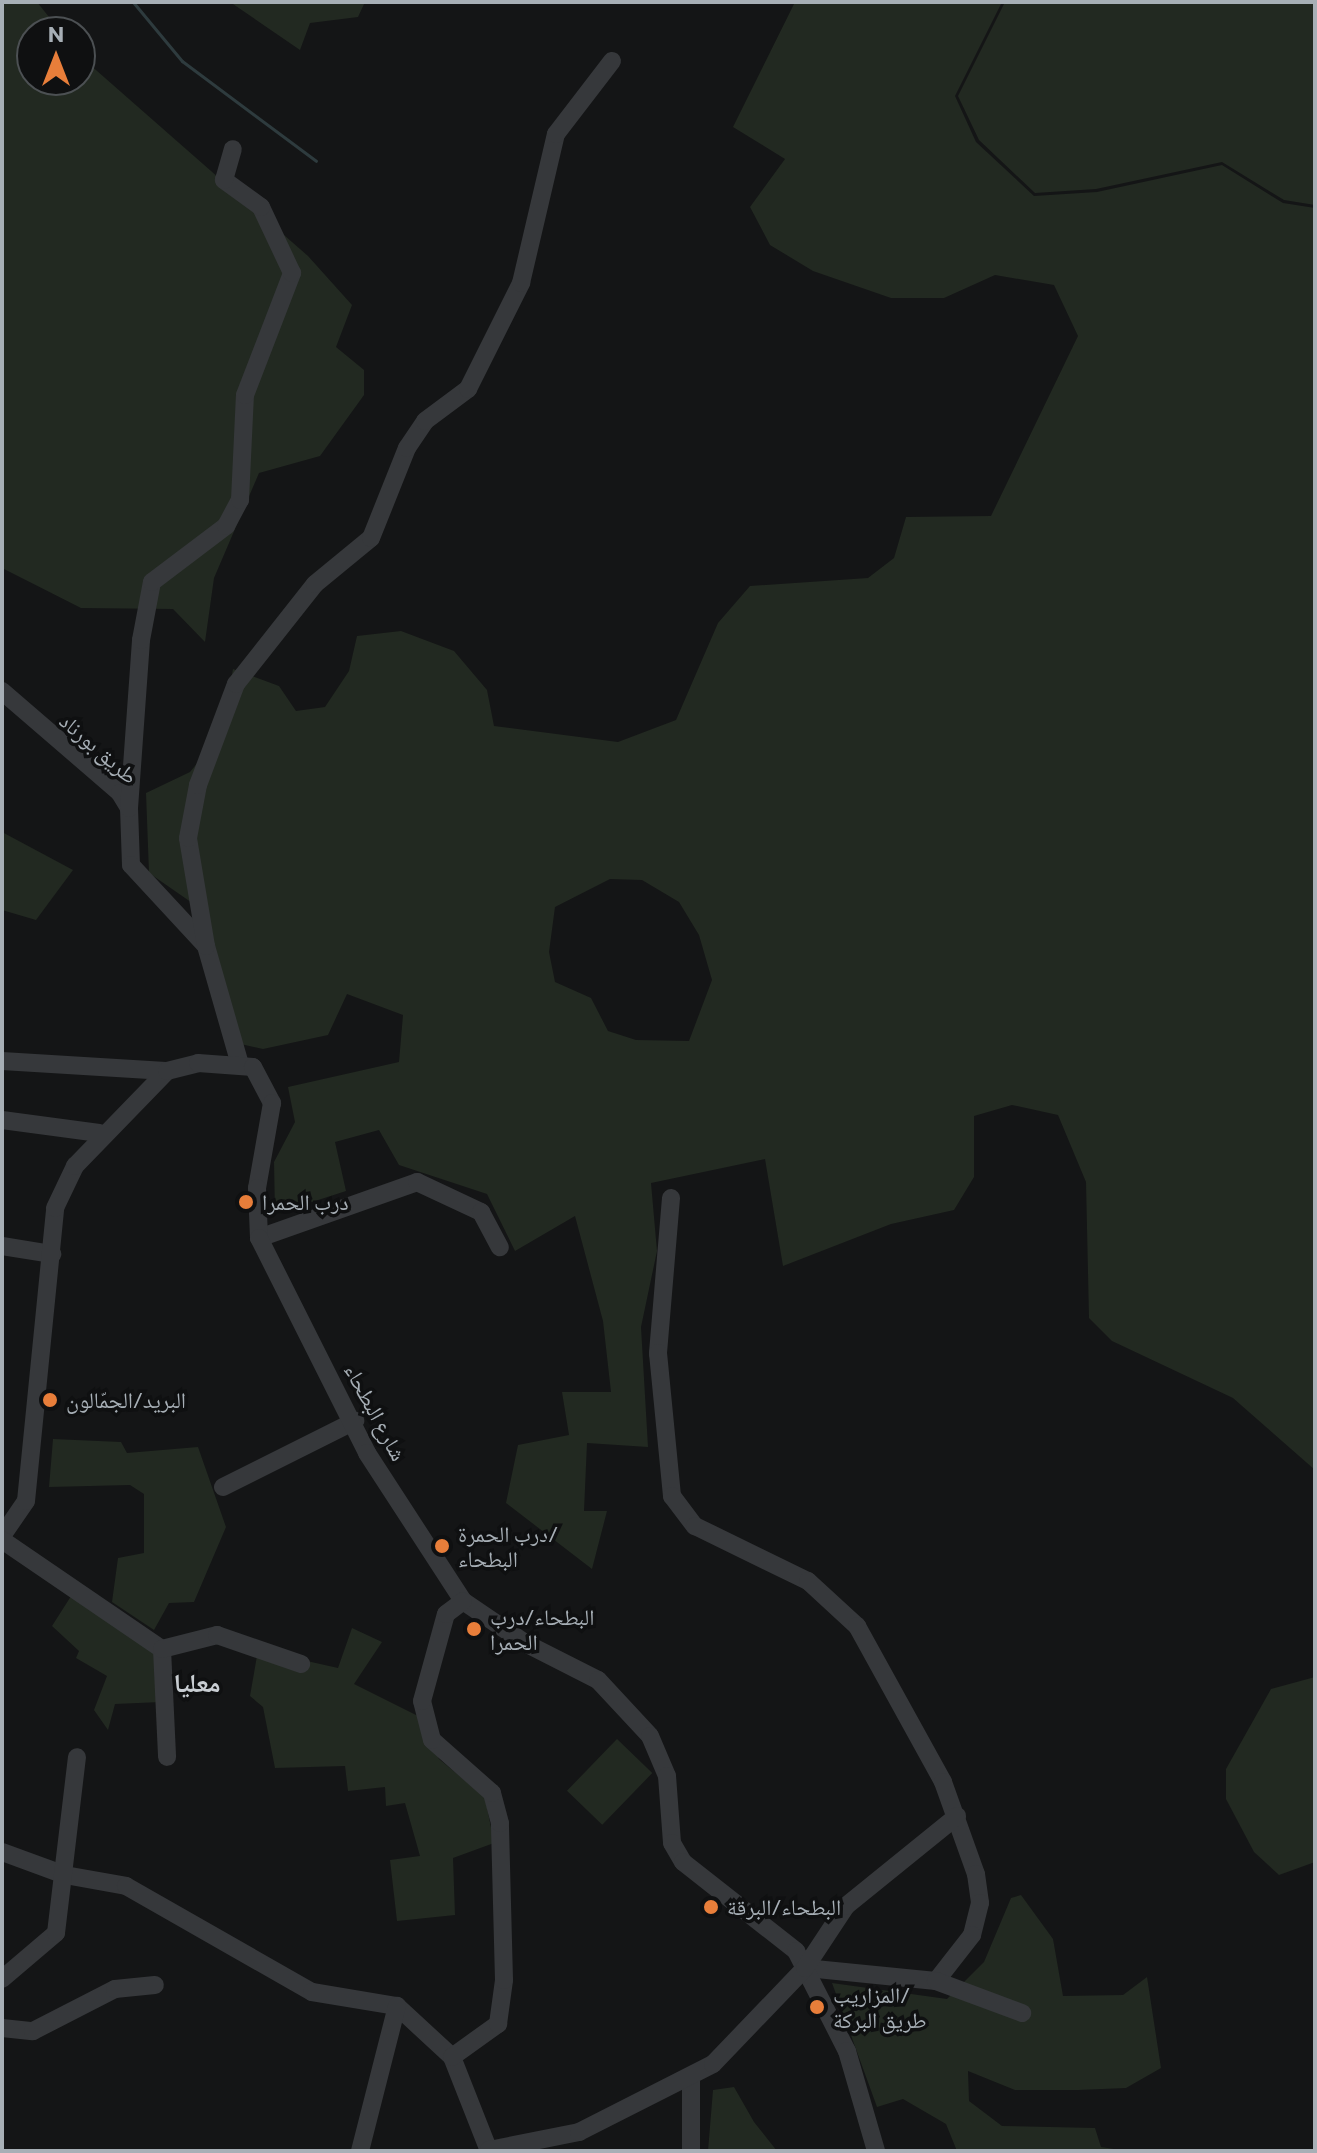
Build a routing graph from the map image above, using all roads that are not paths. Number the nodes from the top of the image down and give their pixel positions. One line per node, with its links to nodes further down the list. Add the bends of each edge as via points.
1 (612, 61): 5 (street, via 556,134 521,283 468,389 425,421 407,448 371,538 315,584 236,684 198,785 188,838)
2 (233, 149): 4 (street, via 224,180 261,207 292,273 245,395 240,500 226,526 152,582 139,653)
3 (2, 691): 4 (street, طريق بورناد, via 120,793)
4 (129, 808): 5 (street, طريق بورناد, via 131,865)
5 (206, 946): 7 (street, طريق بورناد)
6 (2, 1061): 8 (street)
7 (239, 1061): 8 (street); 12 (street, شارع البطحاء, via 259,1073 272,1103 257,1188)
8 (167, 1071): 10 (street)
9 (2, 1120): 10 (street)
10 (99, 1133): 15 (street, via 55,1208)
11 (671, 1198): 24 (street, via 658,1353 672,1496 695,1526 808,1581 857,1626)
12 (259, 1238): 14 (street, via 417,1182 481,1212); 16 (street, شارع البطحاء, via 274,1279)
13 (2, 1246): 15 (street)
14 (500, 1247)
15 (52, 1254): 18 (street, via 26,1501)
16 (355, 1421): 17 (street); 19 (street, شارع البطحاء)
17 (223, 1487)
18 (2, 1538): 20 (street)
19 (463, 1601): 27 (street, شارع البطحاء, via 525,1643 598,1680 630,1712 667,1776 672,1843 683,1862 776,1928); 34 (street, via 446,1614 422,1701 432,1740 492,1793 500,1823 504,1980 498,2024)
20 (162, 1649): 21 (street, via 217,1635); 23 (street)
21 (301, 1664)
22 (77, 1757): 26 (street)
23 (167, 1757)
24 (957, 1816): 27 (street, via 846,1906); 29 (street, via 976,1874 979,1917 953,1968)
25 (2, 1852): 26 (street)
26 (65, 1875): 28 (street, via 56,1933); 31 (street, via 126,1886 174,1919 249,1950 312,1992)
27 (805, 1968): 29 (street); 35 (street); 39 (street, شارع البطحاء, via 847,2051)
28 (2, 1979)
29 (936, 1981): 32 (street)
30 (155, 1985): 33 (street, via 115,1989 33,2031)
31 (397, 2006): 34 (street); 37 (street)
32 (1022, 2013)
33 (2, 2028)
34 (452, 2057): 36 (street)
35 (691, 2079): 36 (street, via 579,2132); 38 (street)
36 (489, 2150)
37 (360, 2151)
38 (691, 2151)
39 (876, 2151)

